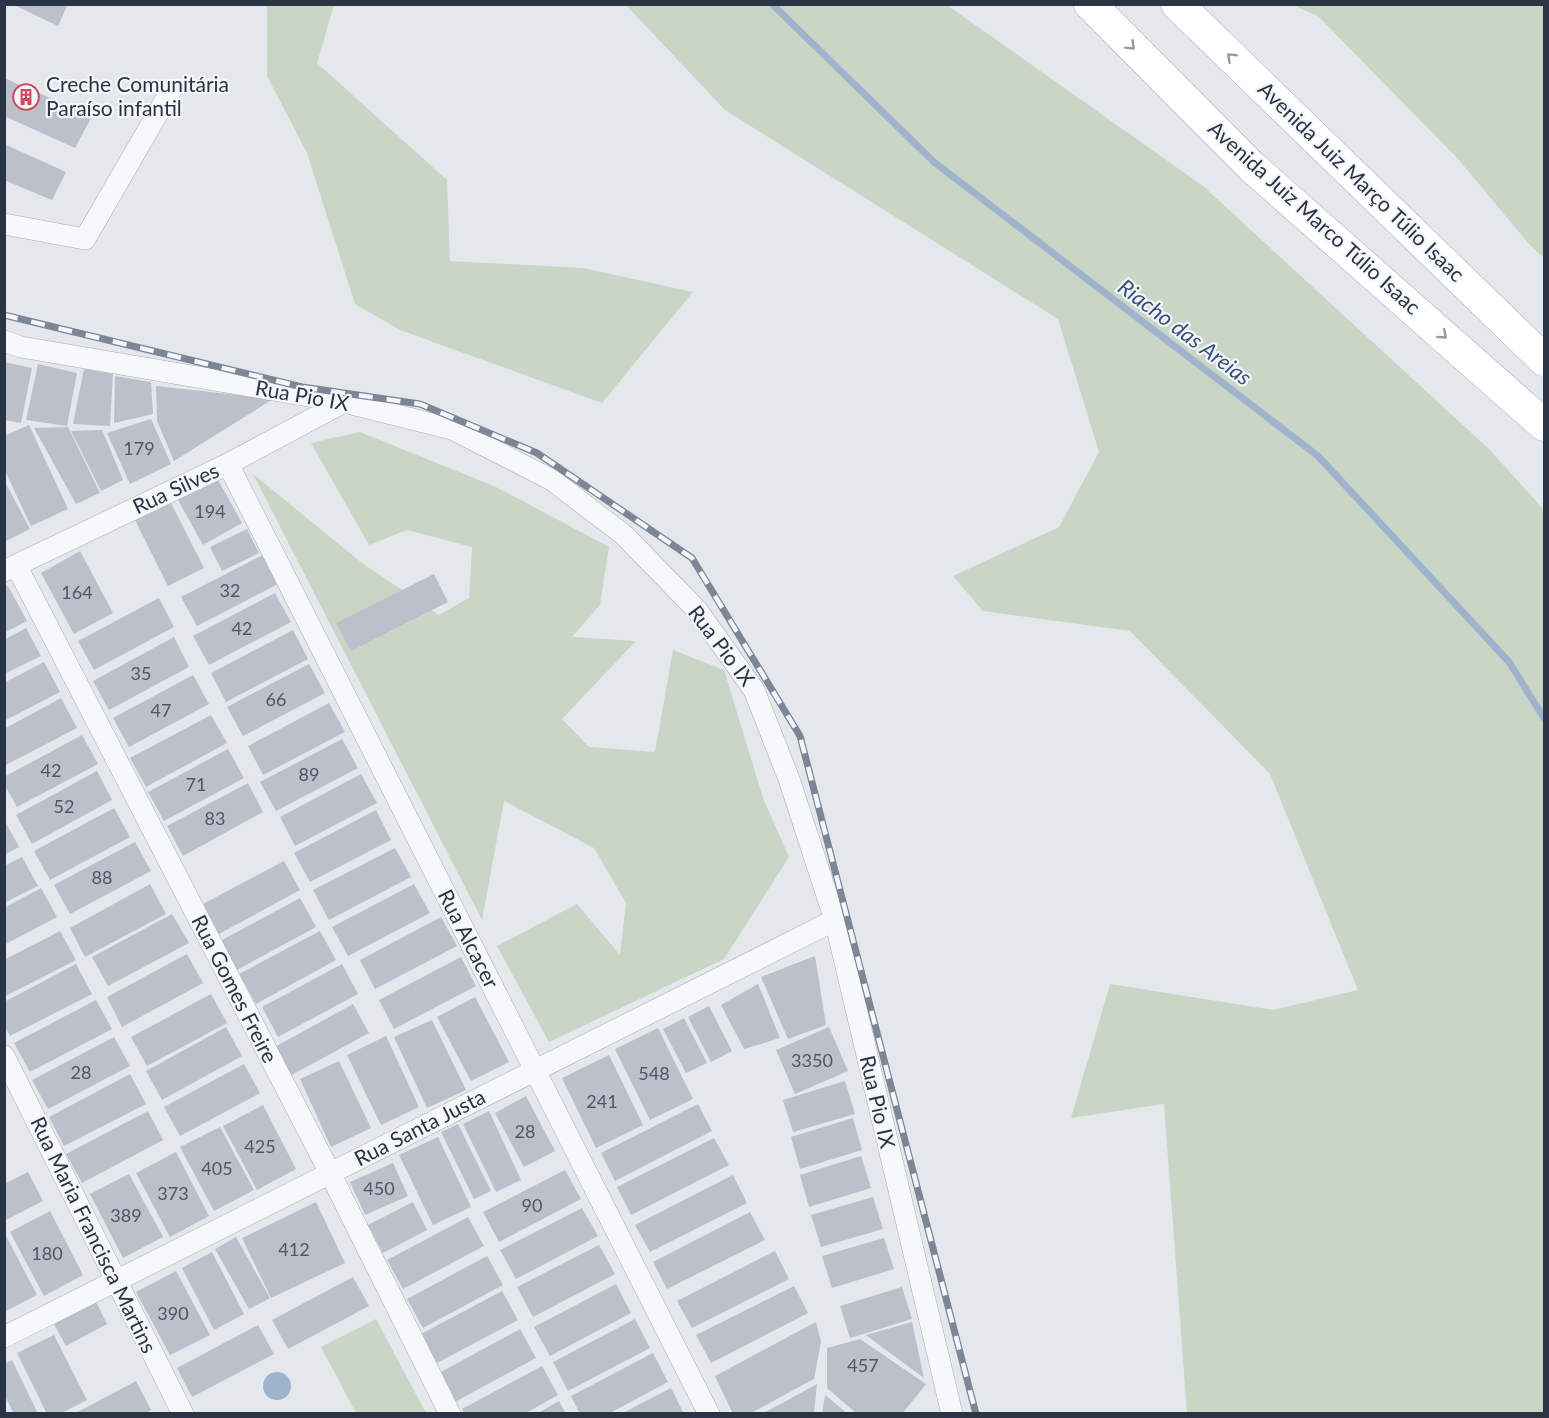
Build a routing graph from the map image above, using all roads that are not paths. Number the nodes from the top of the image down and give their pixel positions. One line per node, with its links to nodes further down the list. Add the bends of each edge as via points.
1 (1090, 4): 8 (main road, Avenida Juiz Marco Túlio Isaac, one-way to 8, via 1252,167)
2 (1177, 4): 6 (main road, Avenida Juiz Março Túlio Isaac, one-way to 2)
3 (170, 92): 4 (street, via 85,238)
4 (4, 224)
5 (4, 341): 7 (street, Rua Pio IX)
6 (1545, 360)
7 (344, 402): 9 (street, Rua Silves); 11 (street, Rua Pio IX, via 452,429 552,480 624,535 697,610 754,690 789,779)
8 (1545, 425)
9 (228, 464): 10 (street, Rua Silves); 13 (street, Rua Alcacer)
10 (10, 568): 14 (street, Rua Gomes Freire)
11 (835, 920): 13 (street, Rua Santa Justa); 17 (street, Rua Pio IX)
12 (4, 1056): 15 (street, Rua Maria Francisca Martins)
13 (534, 1070): 14 (street, Rua Santa Justa); 20 (street, Rua Alcacer)
14 (330, 1173): 15 (street, Rua Santa Justa); 19 (street, Rua Gomes Freire)
15 (117, 1282): 16 (street, Rua Santa Justa); 18 (street, Rua Maria Francisca Martins)
16 (4, 1337)
17 (949, 1405): 21 (street)
18 (183, 1413)
19 (450, 1413)
20 (709, 1413)
21 (932, 1413)

